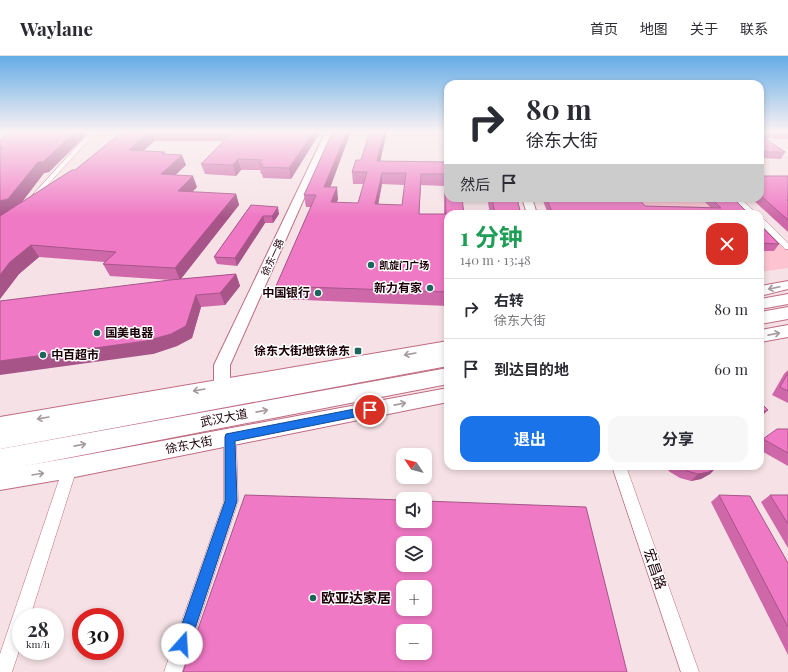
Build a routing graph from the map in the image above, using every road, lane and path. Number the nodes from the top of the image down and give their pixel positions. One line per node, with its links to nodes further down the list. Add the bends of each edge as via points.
1 (67, 160): 4 (street)
2 (316, 160): 19 (street, 徐东一路, via 222,365)
3 (740, 202): 5 (street)
4 (23, 208)
5 (749, 210)
6 (764, 224): 7 (street)
7 (788, 247)
8 (788, 285): 9 (main road, one-way to 9)
9 (764, 290)
10 (788, 299): 11 (highway)
11 (764, 303)
12 (788, 313): 13 (highway)
13 (764, 317)
14 (788, 331): 15 (main road, one-way to 14)
15 (764, 335)
16 (444, 348): 19 (main road, one-way to 19)
17 (444, 361): 23 (highway, 武汉大道)
18 (444, 377): 24 (highway, 武汉大道, one-way to 18)
19 (222, 386): 21 (main road, one-way to 21)
20 (444, 396): 22 (main road, 徐东大街, one-way to 20)
21 (0, 425)
22 (230, 437): 25 (main road, 徐东大街); 31 (street, via 231,501)
23 (0, 439)
24 (0, 460)
25 (70, 468): 27 (main road, 徐东大街, one-way to 25); 28 (street)
26 (620, 470): 32 (street, 宏昌路)
27 (0, 480)
28 (24, 608)
29 (12, 644): 30 (street)
30 (3, 672)
31 (173, 672)
32 (690, 672)

